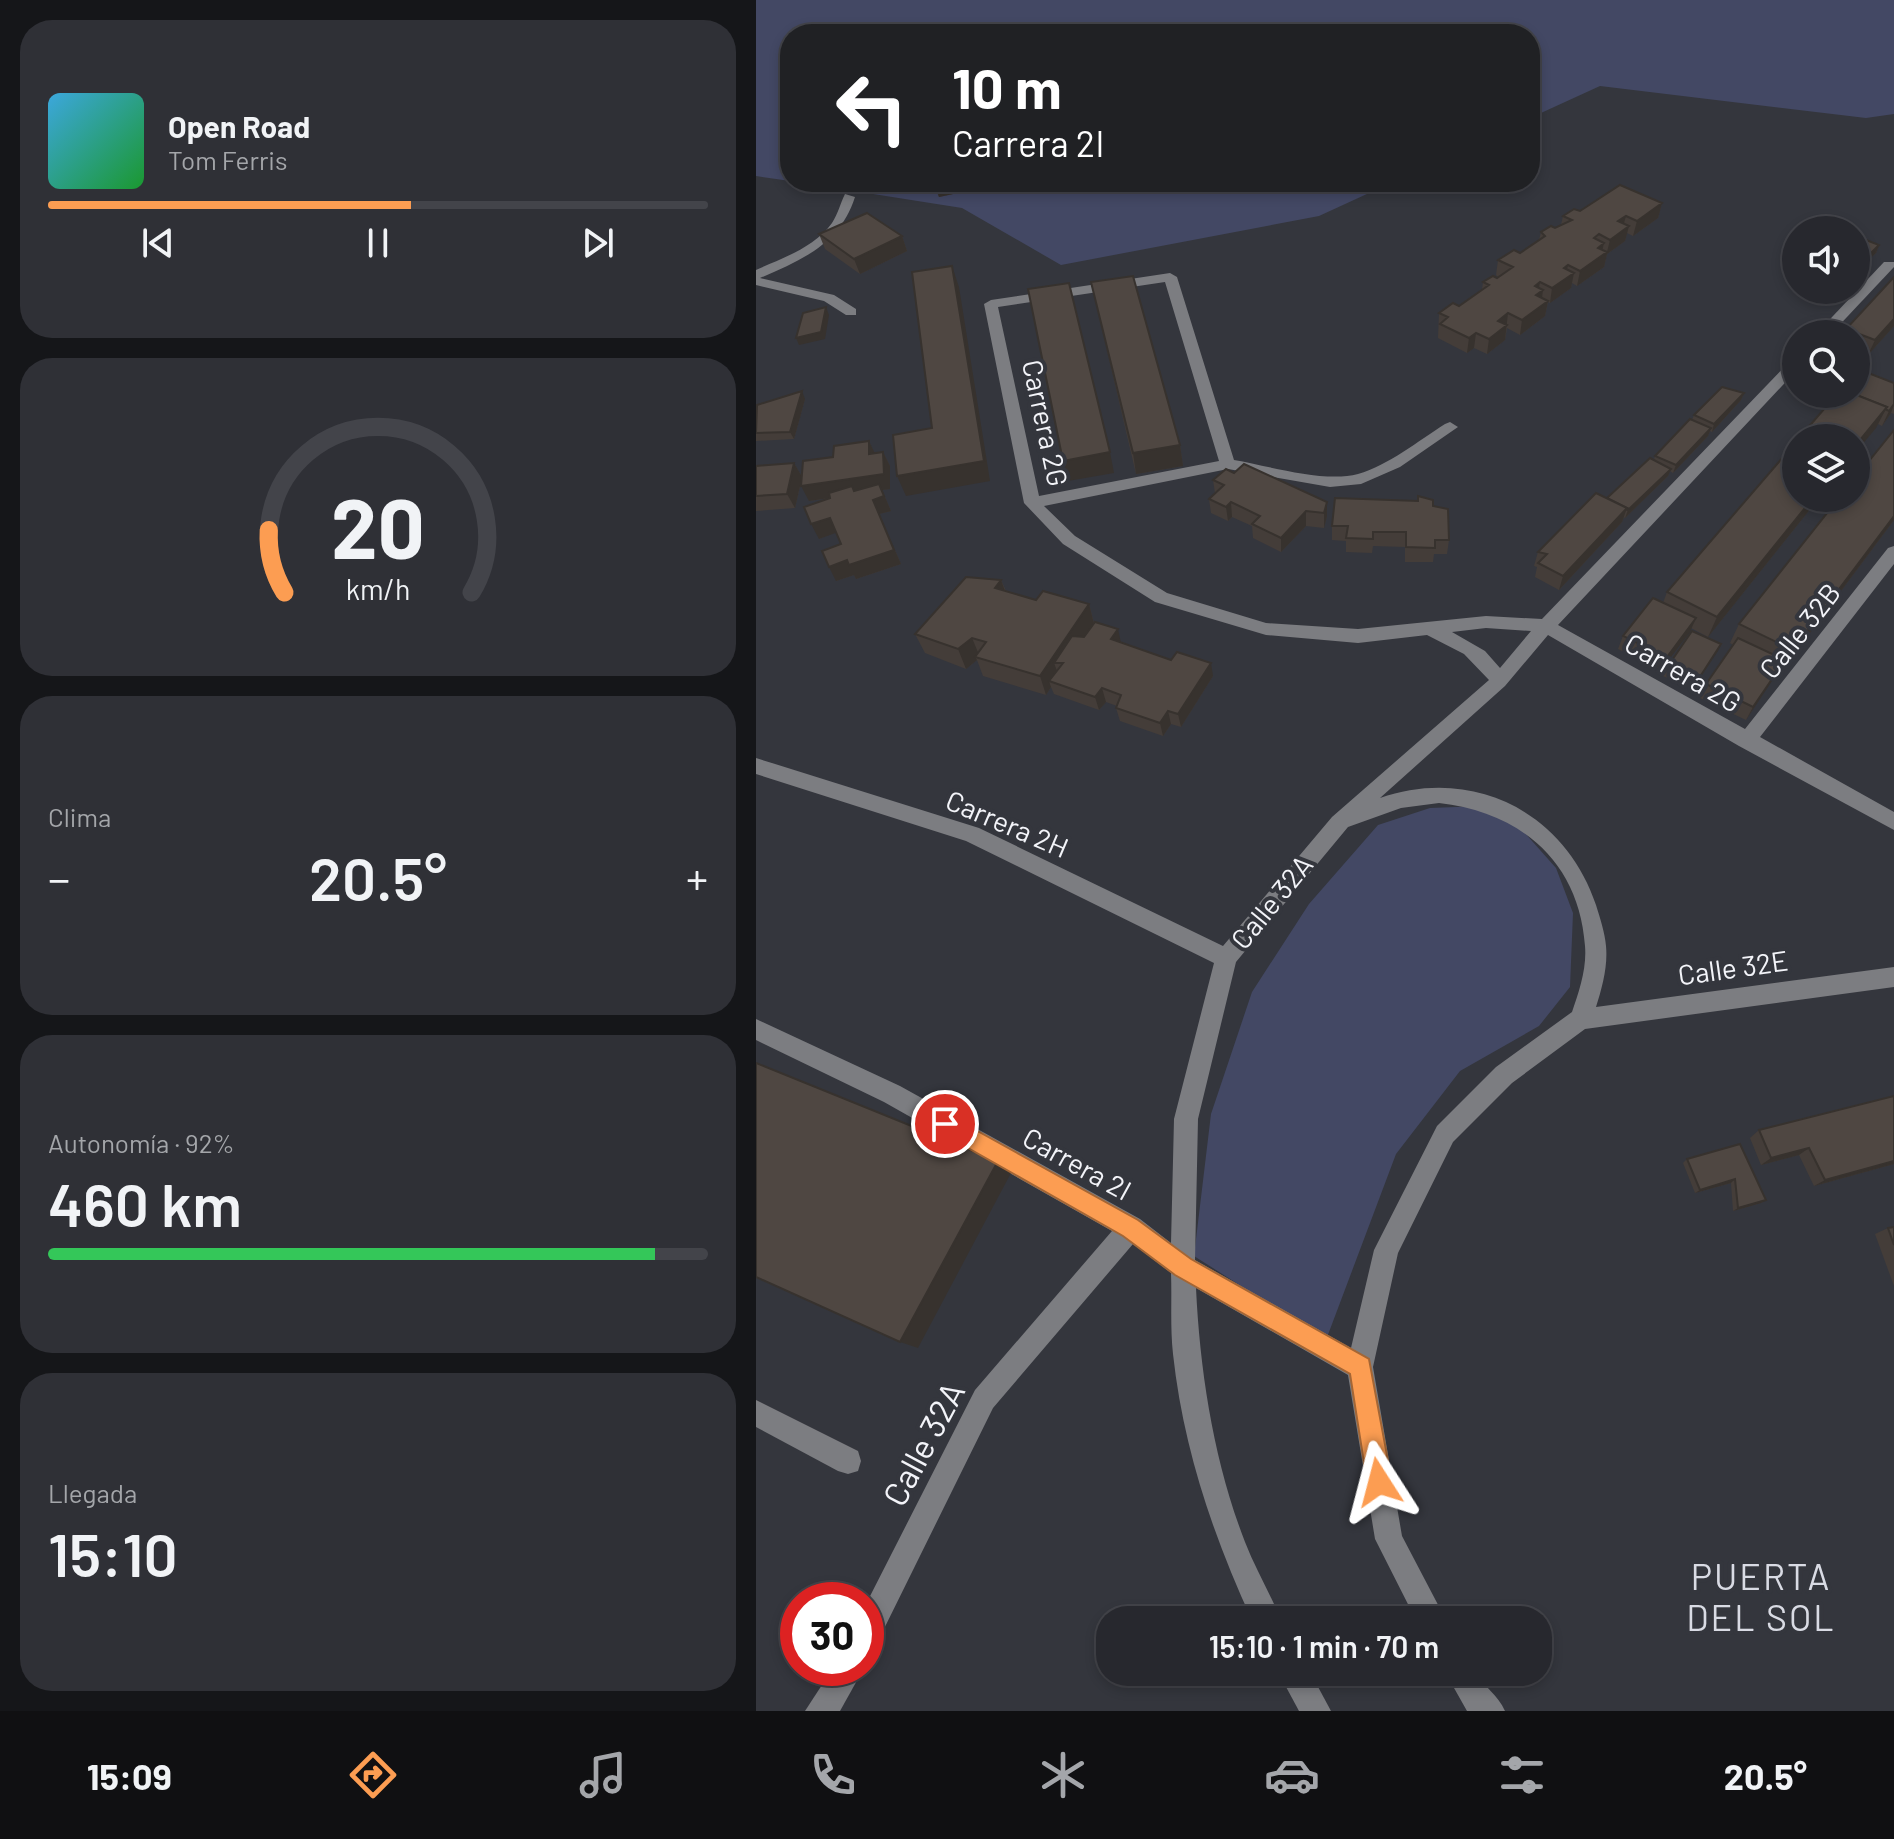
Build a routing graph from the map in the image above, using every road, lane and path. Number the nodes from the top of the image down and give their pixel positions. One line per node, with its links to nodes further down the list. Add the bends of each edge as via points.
1 (849, 197): 3 (street, via 838,228 806,252)
2 (1889, 265): 6 (street)
3 (756, 275)
4 (756, 281): 5 (street, via 829,298)
5 (851, 312)
6 (1836, 320)
7 (1782, 378): 12 (street, Calle 32A)
8 (1450, 427): 9 (street, via 1361,479 1330,482)
9 (1228, 464): 10 (street); 10 (street, Carrera 2G, via 1170,277 991,304)
10 (1032, 503): 13 (street, Carrera 2G, via 1069,540 1161,598 1266,629 1358,636)
11 (1894, 552): 15 (street, Calle 32B)
12 (1546, 626): 13 (street, Carrera 2G, via 1486,622); 14 (street, Calle 32A); 15 (street, Carrera 2G)
13 (1432, 630): 14 (street, via 1471,649 1489,663)
14 (1499, 681): 18 (street, Calle 32A)
15 (1746, 741): 17 (street, Carrera 2G)
16 (756, 766): 19 (street, Carrera 2H, via 972,834)
17 (1894, 822)
18 (1339, 823): 19 (street, Calle 32A); 21 (street, via 1407,798 1454,796 1516,813 1545,836 1571,868 1596,946)
19 (1226, 958): 24 (street, Calle 32A, via 1186,1119)
20 (1894, 977): 21 (street, Calle 32E)
21 (1581, 1019): 25 (street, via 1504,1075 1445,1134 1386,1250)
22 (756, 1029): 23 (street, Carrera 2I, via 892,1094)
23 (1131, 1228): 24 (street, Carrera 2I); 28 (street, Calle 32A, via 984,1399)
24 (1183, 1267): 25 (street, Carrera 2I); 29 (street, Calle 32A, via 1186,1354 1207,1463 1232,1545)
25 (1360, 1367): 30 (street, via 1389,1539)
26 (756, 1413): 27 (street)
27 (848, 1461)
28 (884, 1599)
29 (1260, 1606)
30 (1425, 1606)
31 (840, 1686): 33 (street)
32 (1301, 1686): 34 (street)
33 (820, 1711)
34 (1316, 1711)

